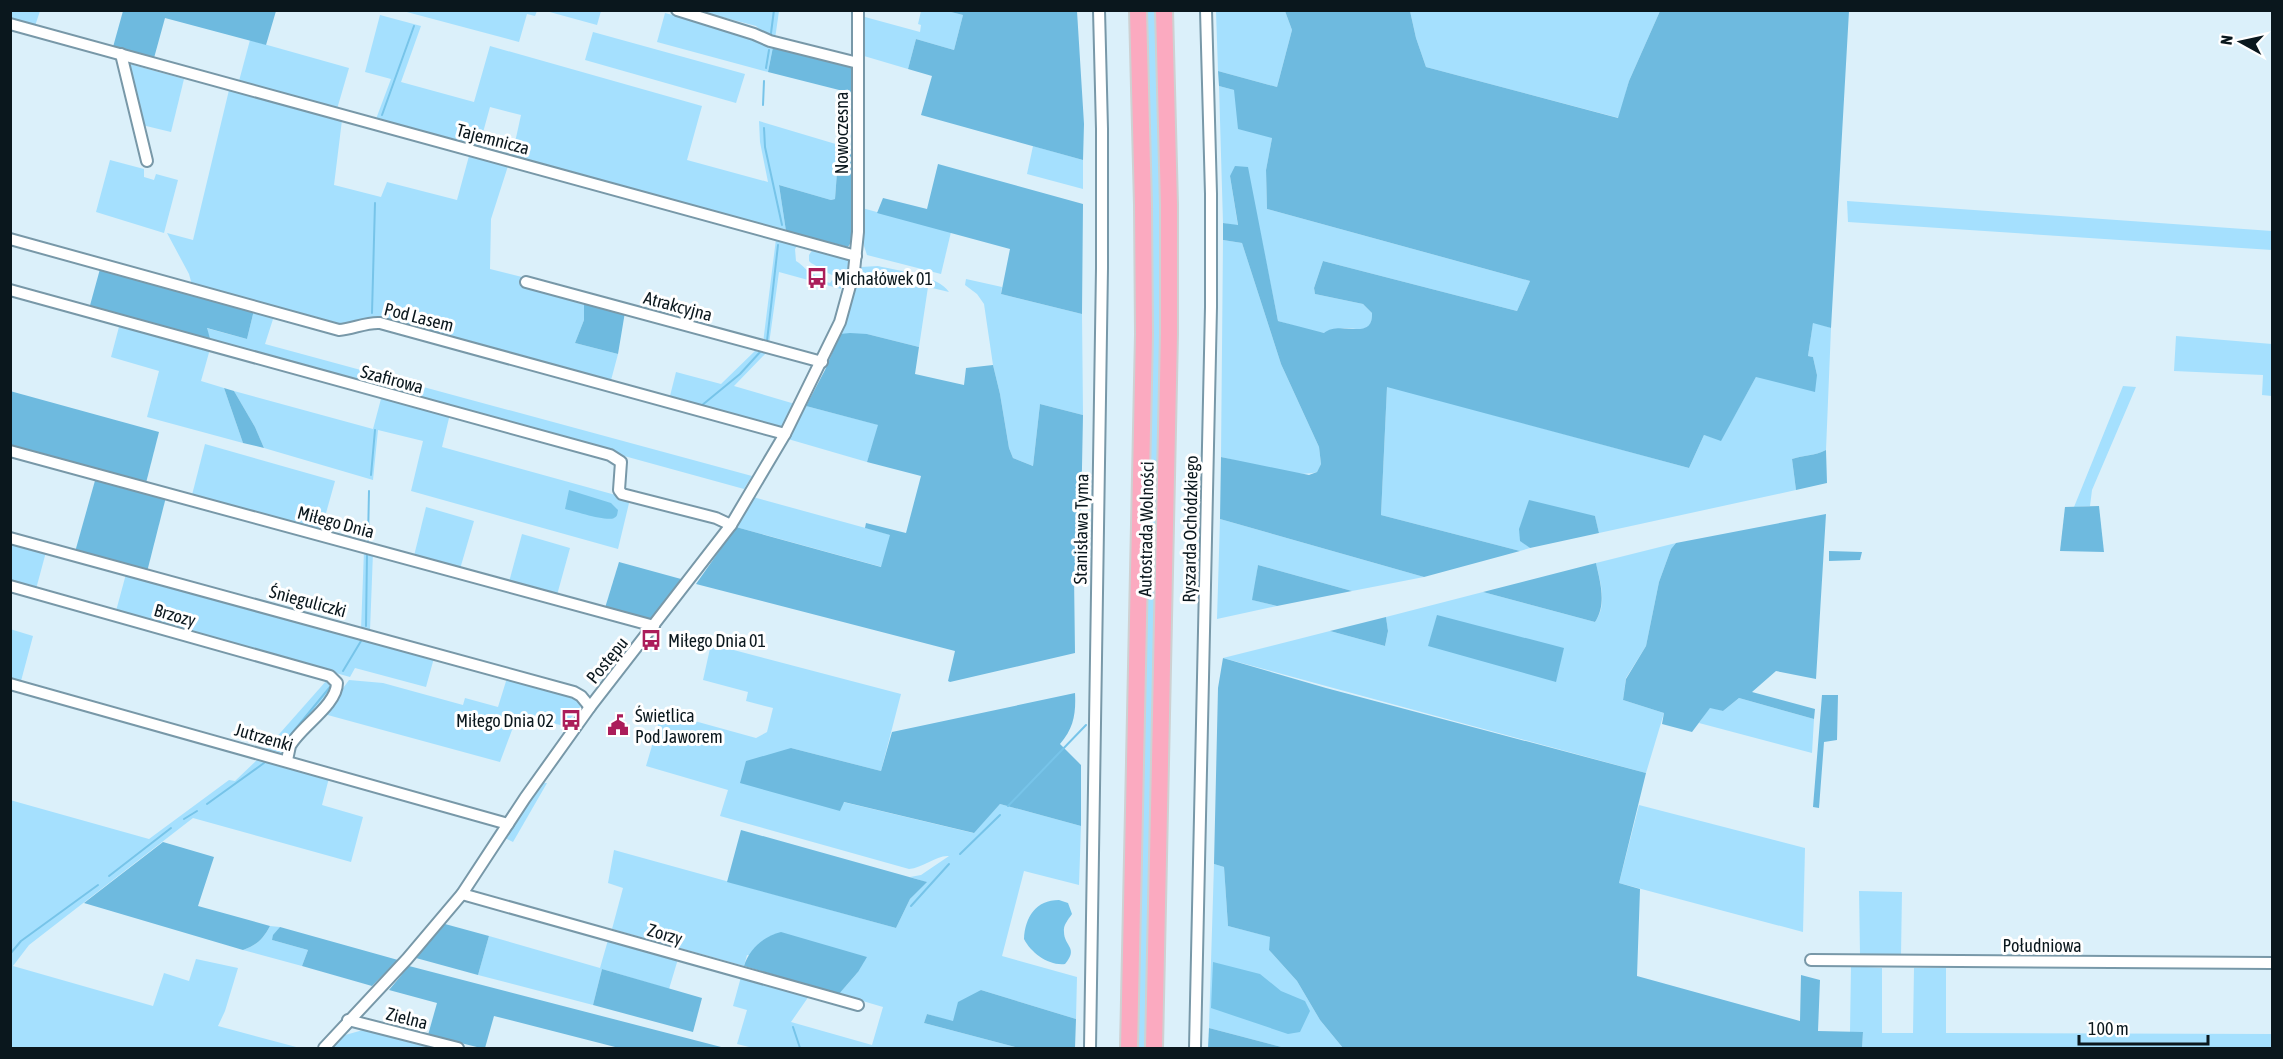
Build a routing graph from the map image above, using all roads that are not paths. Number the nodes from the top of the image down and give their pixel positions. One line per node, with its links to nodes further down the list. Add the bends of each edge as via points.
1 (677, 10): 9 (street, via 770,41)
2 (858, 10): 9 (street, Nowoczesna)
3 (1099, 10): 33 (street, Stanisława Tyma, via 1102,256)
4 (1138, 10): 34 (highway, Autostrada Wolności, via 1144,334)
5 (1164, 10): 35 (highway, Autostrada Wolności, via 1169,334)
6 (1206, 10): 36 (street, Ryszarda Ochódzkiego, via 1211,307)
7 (10, 24): 8 (street, Tajemnicza)
8 (122, 54): 10 (street); 12 (street, Tajemnicza)
9 (858, 63): 12 (street, Nowoczesna)
10 (147, 161)
11 (10, 239): 16 (street, Pod Lasem, via 339,330 380,322)
12 (856, 256): 15 (street, Postępu, via 840,322)
13 (526, 282): 15 (street, Atrakcyjna)
14 (10, 290): 18 (street, Szafirowa, via 610,455 621,462 618,484 622,494)
15 (822, 362): 16 (street, Postępu)
16 (785, 434): 18 (street, Postępu)
17 (10, 451): 21 (street, Miłego Dnia)
18 (731, 525): 21 (street, Postępu)
19 (10, 538): 23 (street, Śnieguliczki, via 574,692)
20 (10, 586): 24 (street, Brzozy, via 330,676 337,688 290,746)
21 (654, 626): 23 (street, Postępu)
22 (10, 684): 24 (street, Jutrzenki)
23 (590, 707): 25 (street, Postępu)
24 (287, 760): 25 (street, Jutrzenki)
25 (508, 824): 26 (street, Postępu)
26 (462, 894): 29 (street, Zorzy); 30 (street, Postępu)
27 (1811, 960): 28 (street, Południowa)
28 (2272, 963)
29 (858, 1005)
30 (348, 1020): 31 (street, Postępu); 32 (street, Zielna)
31 (324, 1048)
32 (458, 1048)
33 (1090, 1048)
34 (1129, 1048)
35 (1154, 1048)
36 (1195, 1048)

